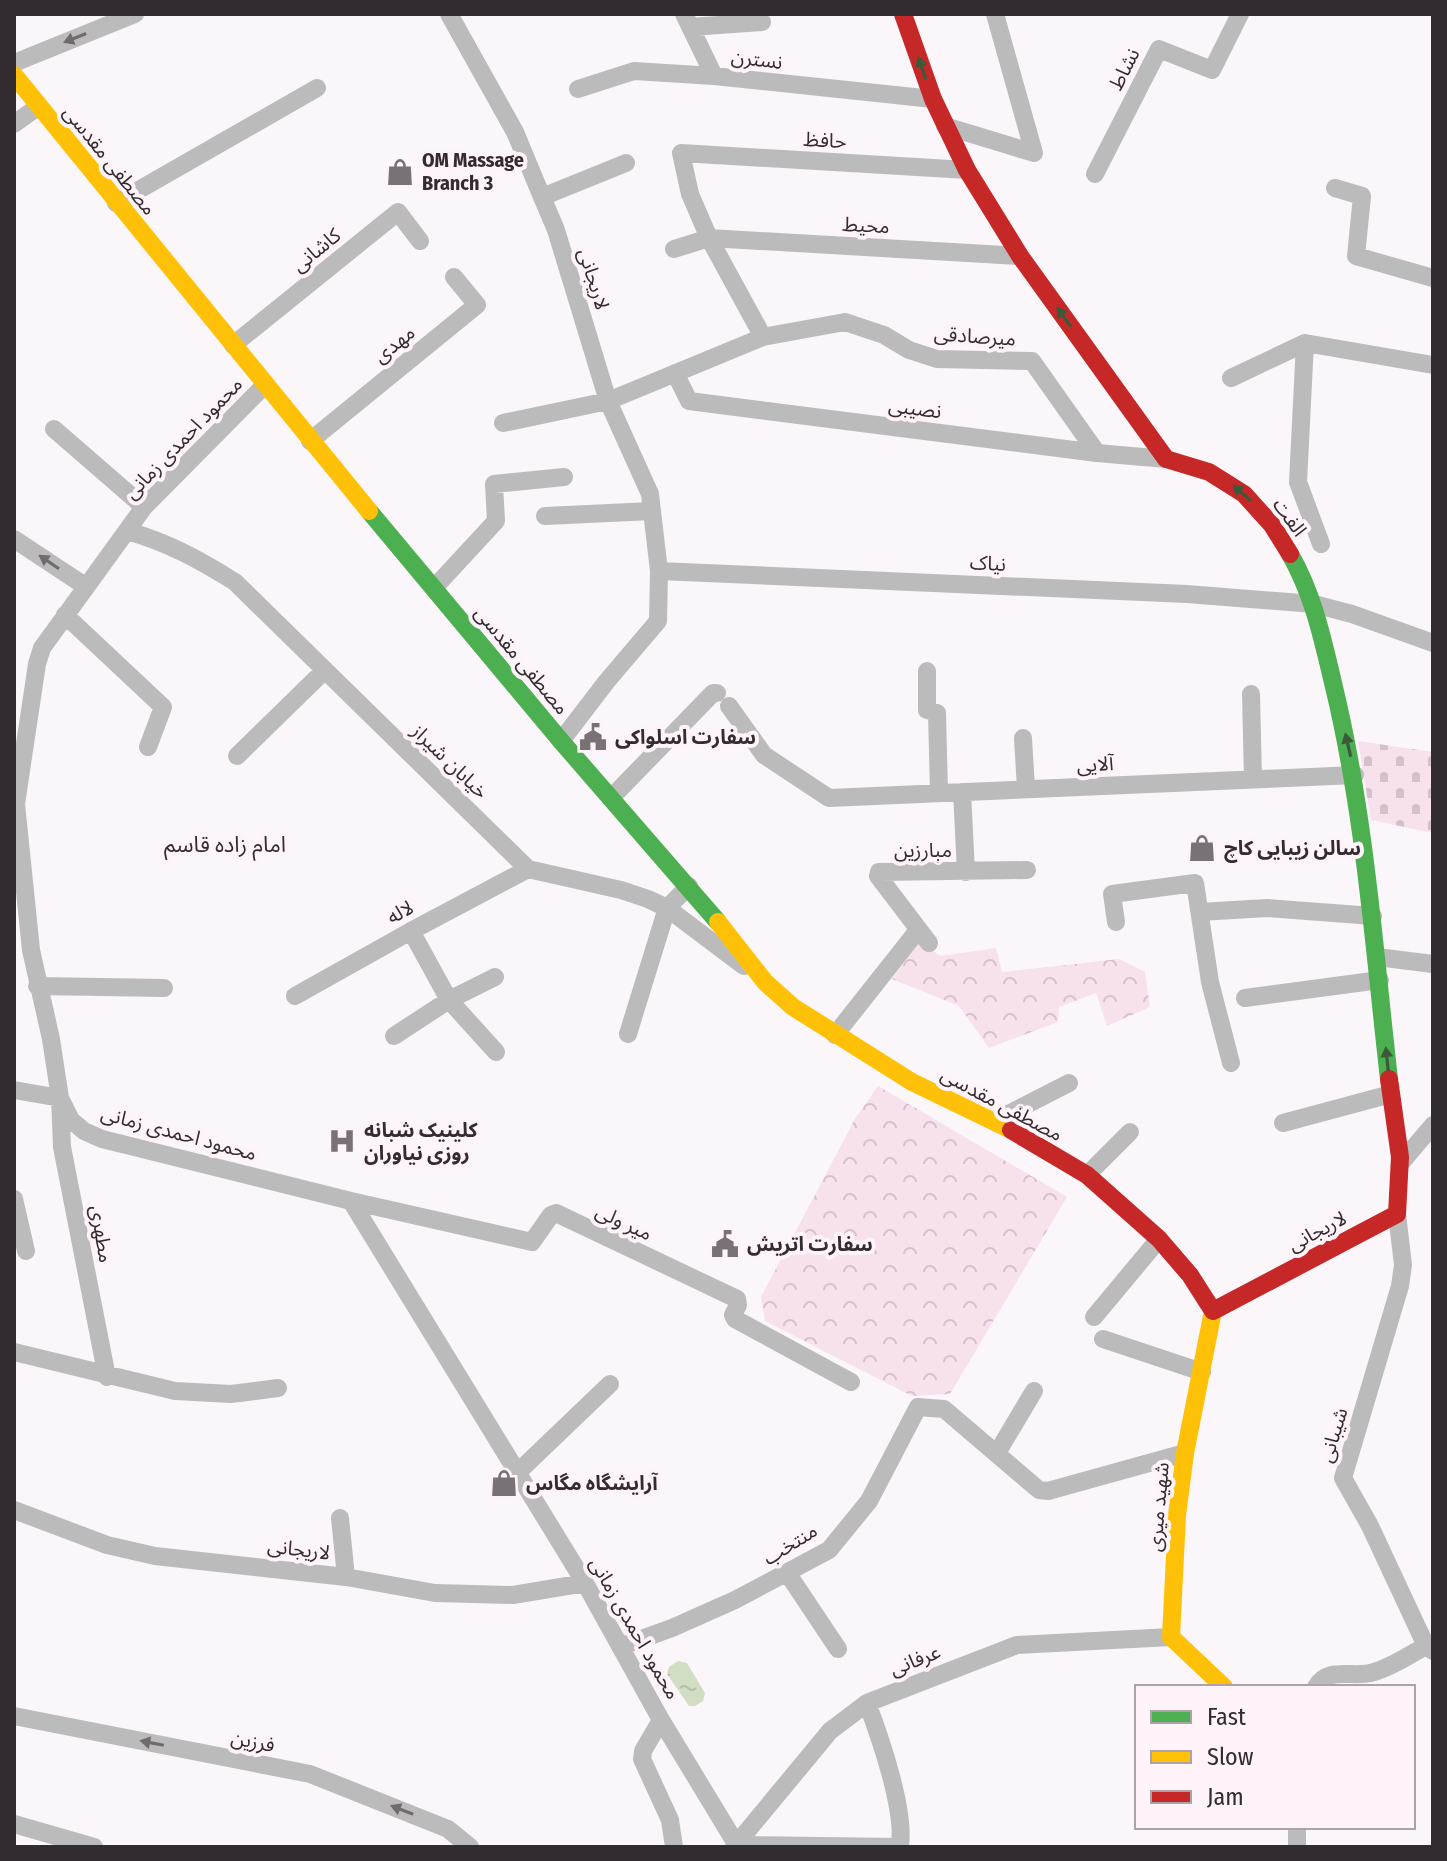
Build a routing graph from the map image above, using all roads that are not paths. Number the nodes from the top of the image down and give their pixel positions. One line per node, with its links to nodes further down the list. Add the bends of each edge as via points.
1 (135, 14): 8 (street, one-way to 8)
2 (449, 14): 21 (street, لاریجانی, via 515,132)
3 (903, 14): 13 (street, one-way to 3)
4 (995, 14): 16 (street, via 1034,153)
5 (1240, 14): 19 (street, نشاط, via 1212,70 1159,49)
6 (687, 20): 7 (street); 10 (street)
7 (762, 22)
8 (14, 63)
9 (14, 75): 14 (street, مصطفی مقدسی)
10 (714, 76): 12 (street, نسترن, via 634,71); 13 (street, نسترن)
11 (317, 88): 22 (street)
12 (578, 89)
13 (933, 99): 16 (street)
14 (39, 106): 15 (street); 22 (street, مصطفی مقدسی)
15 (14, 124)
16 (945, 126): 18 (street)
17 (626, 163): 21 (street)
18 (967, 170): 23 (street, حافظ, via 681,153 690,194); 26 (street)
19 (1095, 174)
20 (1335, 188): 28 (street, via 1362,196 1356,256)
21 (542, 197): 36 (street, لاریجانی)
22 (116, 203): 31 (street, مصطفی مقدسی)
23 (709, 238): 25 (street); 26 (street, محیط); 29 (street)
24 (420, 241): 31 (street, کاشانی, via 398,212)
25 (674, 249)
26 (1020, 256): 41 (street, one-way to 26)
27 (454, 277): 39 (street, مهدی, via 477,305)
28 (1433, 278)
29 (763, 337): 33 (street); 40 (street, میرصادقی, via 845,322 937,359 1032,361)
30 (1305, 343): 32 (street); 34 (street); 48 (street, via 1298,482)
31 (233, 345): 35 (street, مصطفی مقدسی)
32 (1433, 365)
33 (675, 373): 36 (street); 40 (street, نصیبی, via 689,401)
34 (1231, 378)
35 (265, 385): 39 (street, مصطفی مقدسی); 43 (street, محمود احمدی زمانی)
36 (608, 401): 37 (street); 44 (street, لاریجانی, via 650,494)
37 (503, 423)
38 (54, 429): 43 (street)
39 (310, 441): 51 (street, مصطفی مقدسی)
40 (1097, 453): 41 (street, نصیبی)
41 (1166, 459): 52 (street, الفت, one-way to 41, via 1274,528 1244,492 1213,472)
42 (564, 477): 51 (street, via 494,484 496,521)
43 (144, 507): 46 (street, محمود احمدی زمانی)
44 (652, 511): 45 (street); 49 (street, لاریجانی)
45 (545, 516)
46 (127, 531): 50 (street, محمود احمدی زمانی); 55 (street, خیابان شیراز, via 186,552 235,582)
47 (14, 539): 50 (street, one-way to 47)
48 (1321, 544)
49 (659, 571): 52 (street, نیاک); 60 (street, لاریجانی, via 658,621)
50 (85, 586): 53 (street, محمود احمدی زمانی)
51 (434, 588): 60 (street, مصطفی مقدسی)
52 (1314, 604): 54 (street, نیاک); 63 (street, الفت, one-way to 52)
53 (65, 615): 58 (street, محمود احمدی زمانی, via 40,655); 61 (street, via 163,707)
54 (1433, 643)
55 (325, 670): 62 (street); 69 (street, خیابان شیراز)
56 (927, 671): 67 (street, via 927,710 937,713)
57 (1251, 694): 64 (street)
58 (20, 738): 70 (street, محمود احمدی زمانی)
59 (1023, 738): 65 (street)
60 (561, 741): 68 (street, مصطفی مقدسی)
61 (148, 747)
62 (237, 756)
63 (1355, 775): 64 (street, آلایی); 76 (street, الفت)
64 (1253, 779): 65 (street, آلایی)
65 (1026, 789): 66 (street, آلایی)
66 (962, 792): 67 (street, آلایی); 72 (street)
67 (939, 793): 68 (street, آلایی, via 829,798 764,755 713,693)
68 (611, 798): 73 (street, مصطفی مقدسی)
69 (528, 869): 74 (street, via 621,890); 78 (street, لاله)
70 (18, 870): 84 (street, محمود احمدی زمانی)
71 (1027, 870): 72 (street, مبارزین)
72 (966, 872): 90 (street, مبارزین, via 879,872 923,936)
73 (689, 886): 74 (street); 83 (street, مصطفی مقدسی)
74 (667, 908): 83 (street); 89 (street)
75 (1200, 912): 76 (street, via 1267,908); 77 (street, via 1195,883 1112,894); 93 (street, via 1210,982)
76 (1373, 916): 79 (street, الفت)
77 (1116, 922)
78 (411, 931): 86 (street, لاله); 88 (street)
79 (1377, 957): 80 (street); 82 (street, الفت)
80 (1433, 964)
81 (495, 977): 88 (street)
82 (1380, 980): 87 (street); 96 (street, الفت, one-way to 82)
83 (765, 982): 90 (street, مصطفی مقدسی)
84 (37, 986): 85 (street); 97 (street, محمود احمدی زمانی)
85 (164, 988)
86 (295, 996)
87 (1245, 998)
88 (449, 1000): 91 (street); 92 (street)
89 (628, 1034)
90 (835, 1035): 98 (street, مصطفی مقدسی, via 912,1082)
91 (394, 1036)
92 (496, 1052)
93 (1231, 1063)
94 (1069, 1083): 98 (street)
95 (14, 1090): 97 (street)
96 (1391, 1094): 99 (street); 102 (street, الفت)
97 (60, 1098): 105 (street, محمود احمدی زمانی, via 71,1120 102,1139); 114 (street, مطهری, via 62,1147)
98 (995, 1121): 103 (street, مصطفی مقدسی)
99 (1283, 1123)
100 (1433, 1125): 102 (street)
101 (1130, 1132): 103 (street)
102 (1400, 1164): 106 (street)
103 (1087, 1175): 107 (street, مصطفی مقدسی)
104 (14, 1199): 108 (street)
105 (351, 1201): 115 (street, میر ولی, via 532,1242 556,1213 737,1299 735,1319); 121 (street, محمود احمدی زمانی)
106 (1397, 1214): 109 (street, لاریجانی); 130 (street, شیبانی, via 1400,1286 1343,1478)
107 (1159, 1239): 109 (street, مصطفی مقدسی); 110 (street)
108 (26, 1251)
109 (1213, 1311): 113 (street, شهید میری)
110 (1094, 1317)
111 (1103, 1339): 113 (street)
112 (14, 1352): 114 (street)
113 (1202, 1372): 120 (street, شهید میری)
114 (107, 1377): 117 (street, via 175,1391 231,1394)
115 (851, 1382)
116 (610, 1384): 121 (street)
117 (278, 1388)
118 (1034, 1391): 119 (street)
119 (997, 1453): 120 (street, via 1039,1490 1048,1491); 124 (street, منتخب, via 944,1409 918,1407 869,1501 829,1550)
120 (1185, 1453): 127 (street, شهید میری)
121 (517, 1473): 126 (street, محمود احمدی زمانی)
122 (14, 1510): 125 (street, لاریجانی, via 107,1545 155,1556)
123 (340, 1518): 125 (street)
124 (788, 1574): 128 (street, منتخب); 129 (street)
125 (346, 1577): 126 (street, لاریجانی, via 435,1593 513,1595)
126 (585, 1583): 128 (street, محمود احمدی زمانی)
127 (1171, 1637): 131 (street); 133 (street, عرفانی, via 1017,1645)
128 (622, 1646): 135 (street, محمود احمدی زمانی)
129 (838, 1649)
130 (1429, 1649): 132 (street, via 1372,1673 1332,1674)
131 (1222, 1685)
132 (1318, 1685)
133 (867, 1703): 137 (street, عرفانی, via 830,1731); 138 (street, via 898,1808)
134 (14, 1716): 140 (street, فرزین, one-way to 134, via 448,1829 310,1774)
135 (661, 1720): 137 (street, محمود احمدی زمانی); 141 (street, via 642,1759 670,1820)
136 (14, 1824): 139 (street)
137 (736, 1846): 138 (street)
138 (900, 1846)
139 (94, 1847)
140 (470, 1847)
141 (674, 1847)

